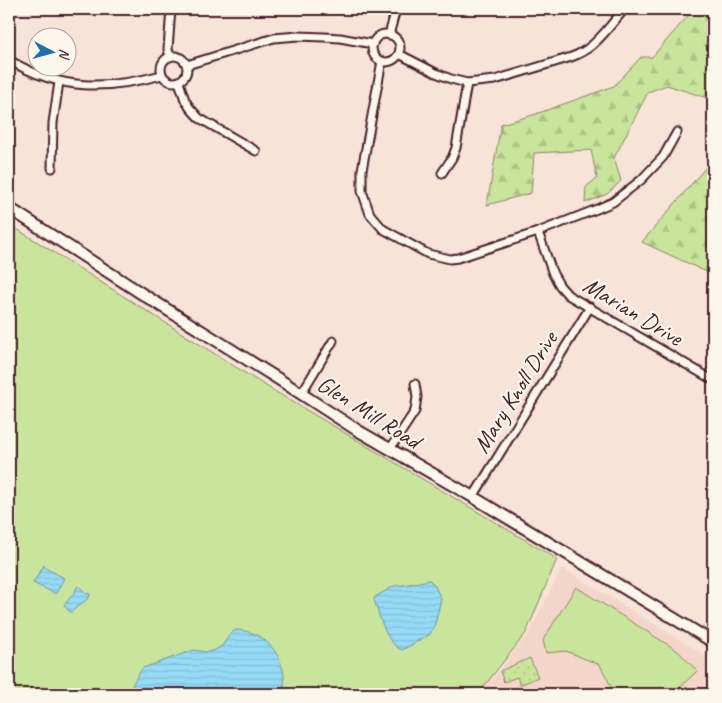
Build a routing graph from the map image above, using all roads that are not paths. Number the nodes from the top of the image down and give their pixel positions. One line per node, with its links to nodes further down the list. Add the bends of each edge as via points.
1 (171, 9): 7 (street)
2 (396, 9): 4 (street)
3 (625, 9): 14 (street, via 599,39 576,55 495,80)
4 (389, 35): 5 (street, via 381,36); 6 (street, via 399,44)
5 (373, 44): 9 (street, via 373,53); 10 (street, via 324,37 274,38)
6 (399, 54): 9 (street, via 390,61); 14 (street, via 436,73)
7 (170, 56): 10 (street, via 182,58); 11 (street, via 161,66)
8 (9, 60): 12 (street)
9 (382, 61): 20 (street, via 362,170 362,191 370,214 382,229 428,254 450,259)
10 (187, 65): 13 (street, via 185,77)
11 (162, 75): 12 (street, via 103,86); 13 (street, via 167,81)
12 (59, 82): 17 (street, via 52,123)
13 (179, 82): 16 (street, via 185,100 200,118)
14 (467, 83): 18 (street, via 456,148)
15 (677, 132): 20 (street, via 663,156 641,180 613,202)
16 (256, 151)
17 (52, 168)
18 (442, 173)
19 (9, 208): 25 (main road, Glen Mill Road)
20 (538, 232): 21 (street, Marian Drive, via 560,286 568,295)
21 (590, 307): 23 (street, Marian Drive); 27 (street, Mary Knoll Drive)
22 (333, 341): 25 (street)
23 (713, 380)
24 (415, 384): 26 (street, via 415,411)
25 (302, 394): 26 (main road, Glen Mill Road)
26 (390, 449): 27 (main road, Glen Mill Road)
27 (473, 496): 28 (main road, Glen Mill Road)
28 (713, 642)

